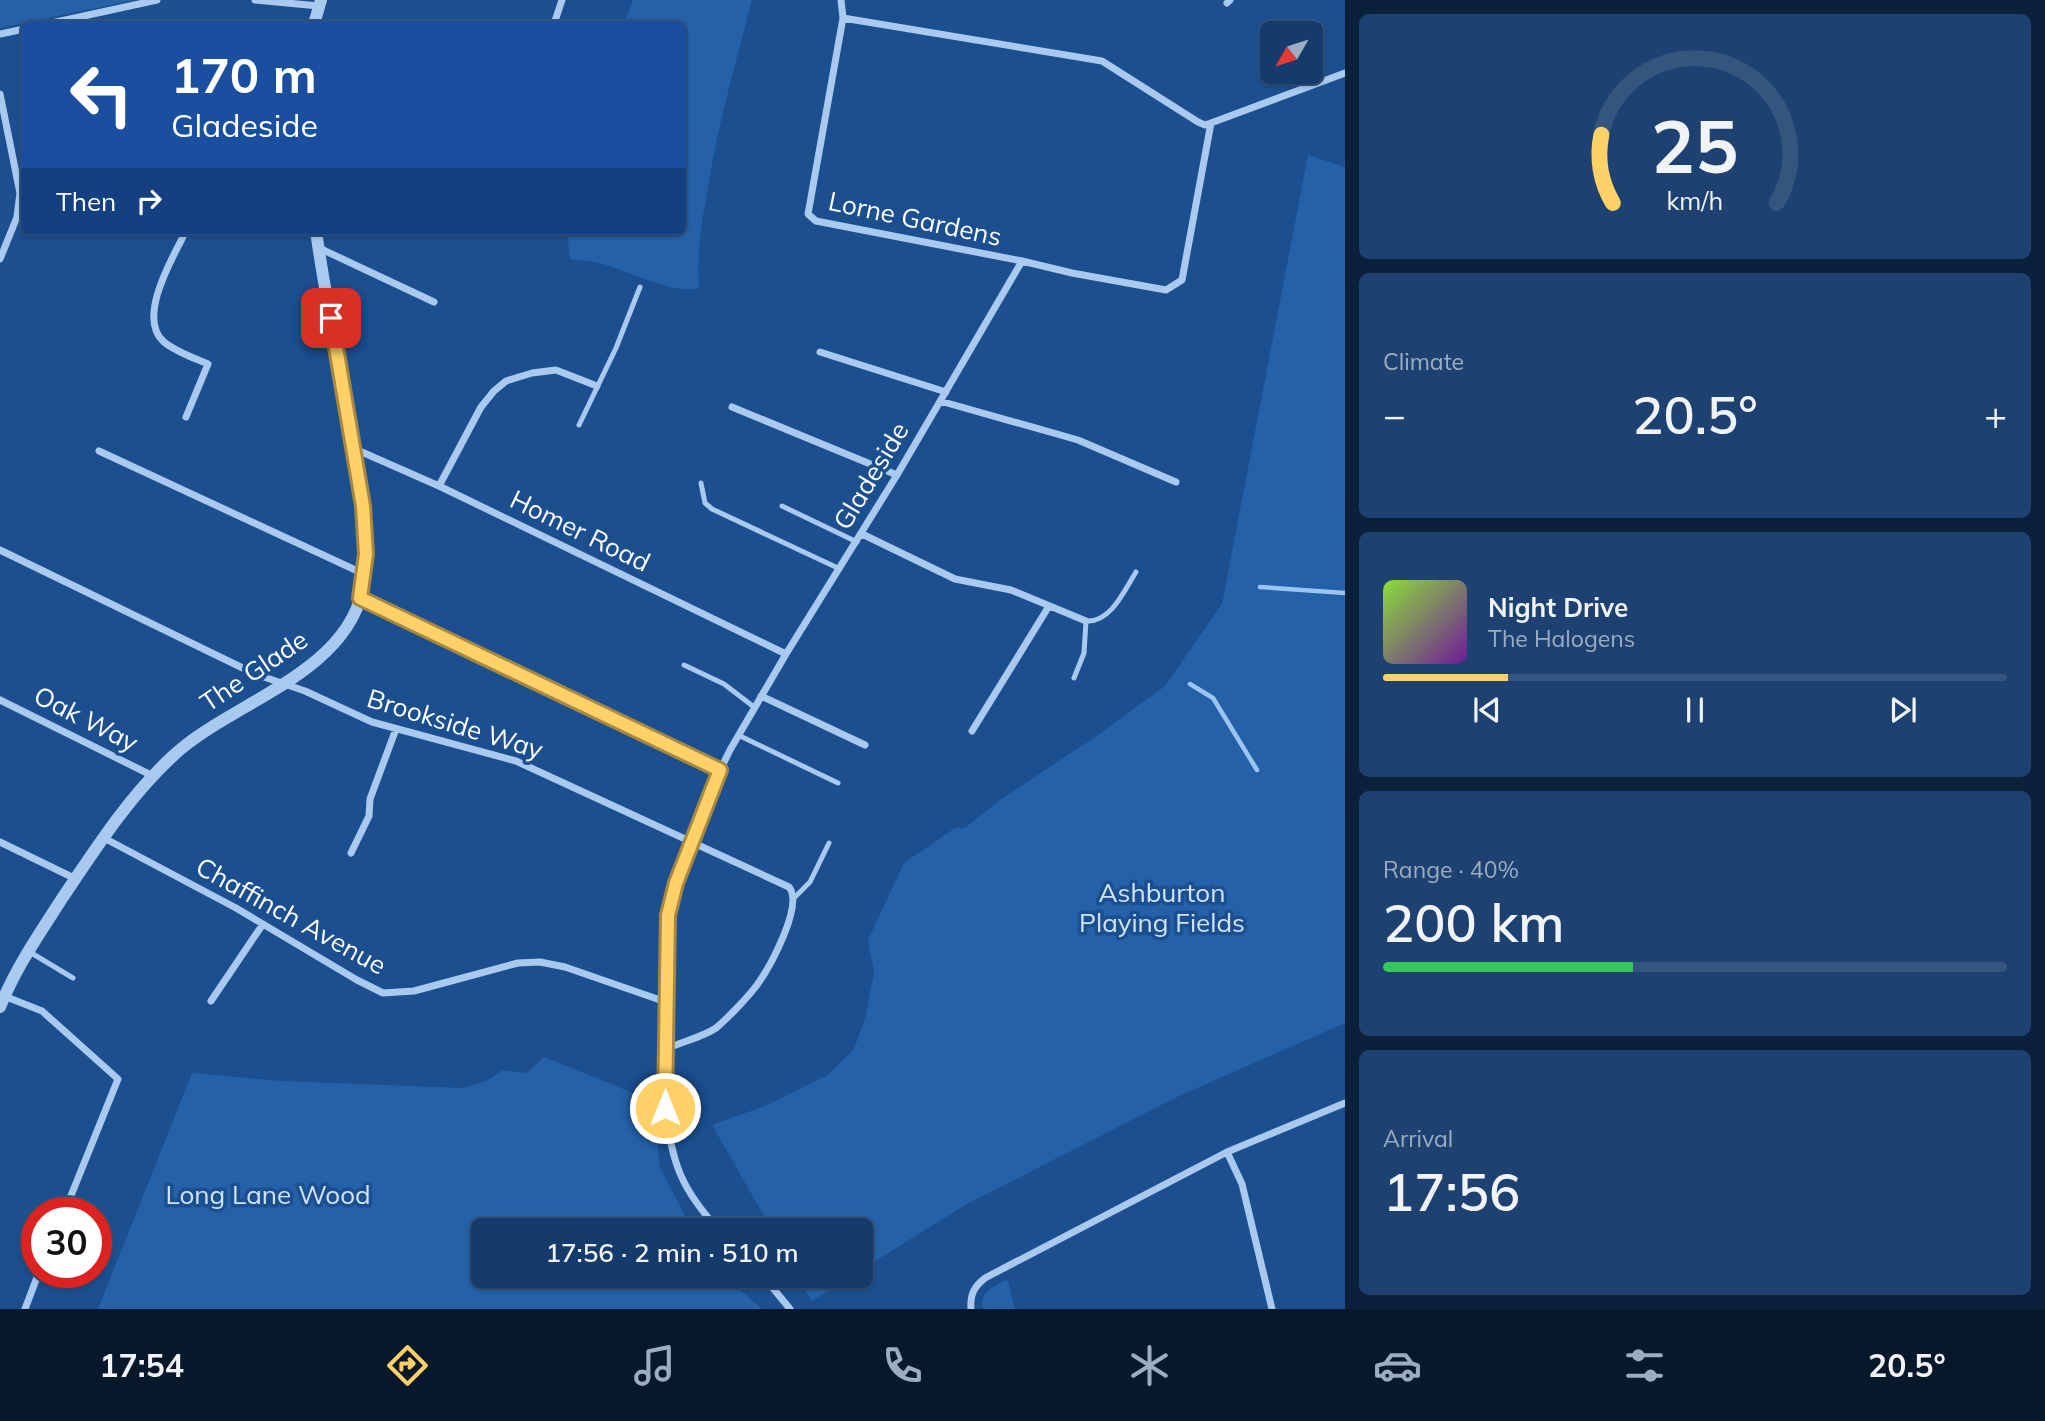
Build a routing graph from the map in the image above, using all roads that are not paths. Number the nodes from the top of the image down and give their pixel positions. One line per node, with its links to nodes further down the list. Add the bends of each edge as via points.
1 (157, 0): 7 (street)
2 (255, 0): 5 (street)
3 (562, 0): 9 (street)
4 (841, 0): 6 (street, Lorne Gardens)
5 (320, 3): 8 (street)
6 (843, 18): 14 (street, via 1102,61 1199,122); 19 (street, Lorne Gardens, via 808,214 816,222)
7 (61, 21)
8 (315, 21)
9 (555, 21)
10 (21, 30): 11 (street)
11 (0, 34)
12 (1345, 73): 14 (street)
13 (0, 94): 18 (street, via 20,194 17,217)
14 (1211, 123): 19 (street, via 1182,279 1166,290)
15 (184, 235): 27 (street, via 152,317 162,340 208,364)
16 (314, 235): 17 (street, The Glade)
17 (319, 248): 21 (street); 29 (street, The Glade)
18 (0, 259)
19 (1022, 261): 24 (street, Gladeside)
20 (640, 287): 23 (lane)
21 (434, 302)
22 (820, 352): 24 (street)
23 (597, 386): 28 (lane); 34 (street, via 556,370 506,381 481,407)
24 (946, 392): 25 (street, Gladeside)
25 (940, 401): 31 (street, Gladeside); 32 (street, via 1078,440)
26 (732, 407): 31 (street)
27 (186, 417)
28 (579, 425)
29 (355, 449): 34 (street, Homer Road); 41 (street, The Glade, via 365,525)
30 (99, 451): 41 (street)
31 (897, 475): 36 (street, Gladeside)
32 (1176, 482)
33 (701, 483): 39 (lane, via 705,503 712,509)
34 (439, 486): 45 (street, Homer Road)
35 (782, 506): 37 (lane)
36 (862, 534): 37 (street, Gladeside); 43 (street, via 955,579 1011,590)
37 (857, 542): 39 (street, Gladeside)
38 (0, 550): 48 (street, Brookside Way)
39 (840, 569): 45 (street, Gladeside)
40 (1136, 572): 44 (lane, via 1105,615)
41 (364, 574): 42 (street, The Glade)
42 (360, 598): 48 (street, The Glade, via 327,649); 56 (street)
43 (1049, 606): 44 (street); 53 (street)
44 (1086, 621): 47 (lane, via 1084,653)
45 (786, 654): 49 (street, Gladeside)
46 (684, 665): 51 (lane, via 724,684)
47 (1074, 678)
48 (282, 683): 52 (street, Brookside Way); 57 (street, The Glade, via 192,740)
49 (761, 695): 51 (street, Gladeside); 55 (street)
50 (0, 700): 57 (street, Oak Way)
51 (754, 707): 54 (street, Gladeside)
52 (397, 729): 60 (street, Brookside Way, via 516,761); 63 (street, via 370,799 369,816)
53 (972, 731)
54 (738, 735): 56 (street, Gladeside); 58 (lane)
55 (865, 746)
56 (720, 770): 60 (street, Gladeside)
57 (153, 776): 59 (street, The Glade)
58 (838, 783)
59 (104, 838): 64 (street, The Glade); 66 (street, Chaffinch Avenue)
60 (691, 841): 65 (street, Brookside Way, via 789,887); 71 (street, Gladeside, via 668,915)
61 (0, 842): 64 (street)
62 (829, 843): 65 (lane, via 810,882)
63 (351, 853)
64 (76, 879): 67 (street, The Glade)
65 (794, 898): 72 (street, via 787,929 757,985 715,1029)
66 (263, 924): 70 (street); 71 (street, Chaffinch Avenue, via 383,993 414,991 510,965 540,962)
67 (28, 951): 68 (lane); 69 (street, The Glade)
68 (73, 978)
69 (2, 1001): 75 (street, via 42,1011 118,1079)
70 (211, 1001)
71 (666, 1002): 72 (street, Gladeside)
72 (666, 1049): 76 (street, Gladeside, via 665,1108 678,1169 688,1193)
73 (1345, 1103): 74 (street)
74 (1227, 1152): 81 (street, via 985,1278 975,1286); 82 (street, via 1242,1184)
75 (70, 1197)
76 (709, 1218)
77 (33, 1288): 79 (street)
78 (773, 1288): 80 (street)
79 (24, 1309)
80 (790, 1309)
81 (971, 1309)
82 (1272, 1309)

